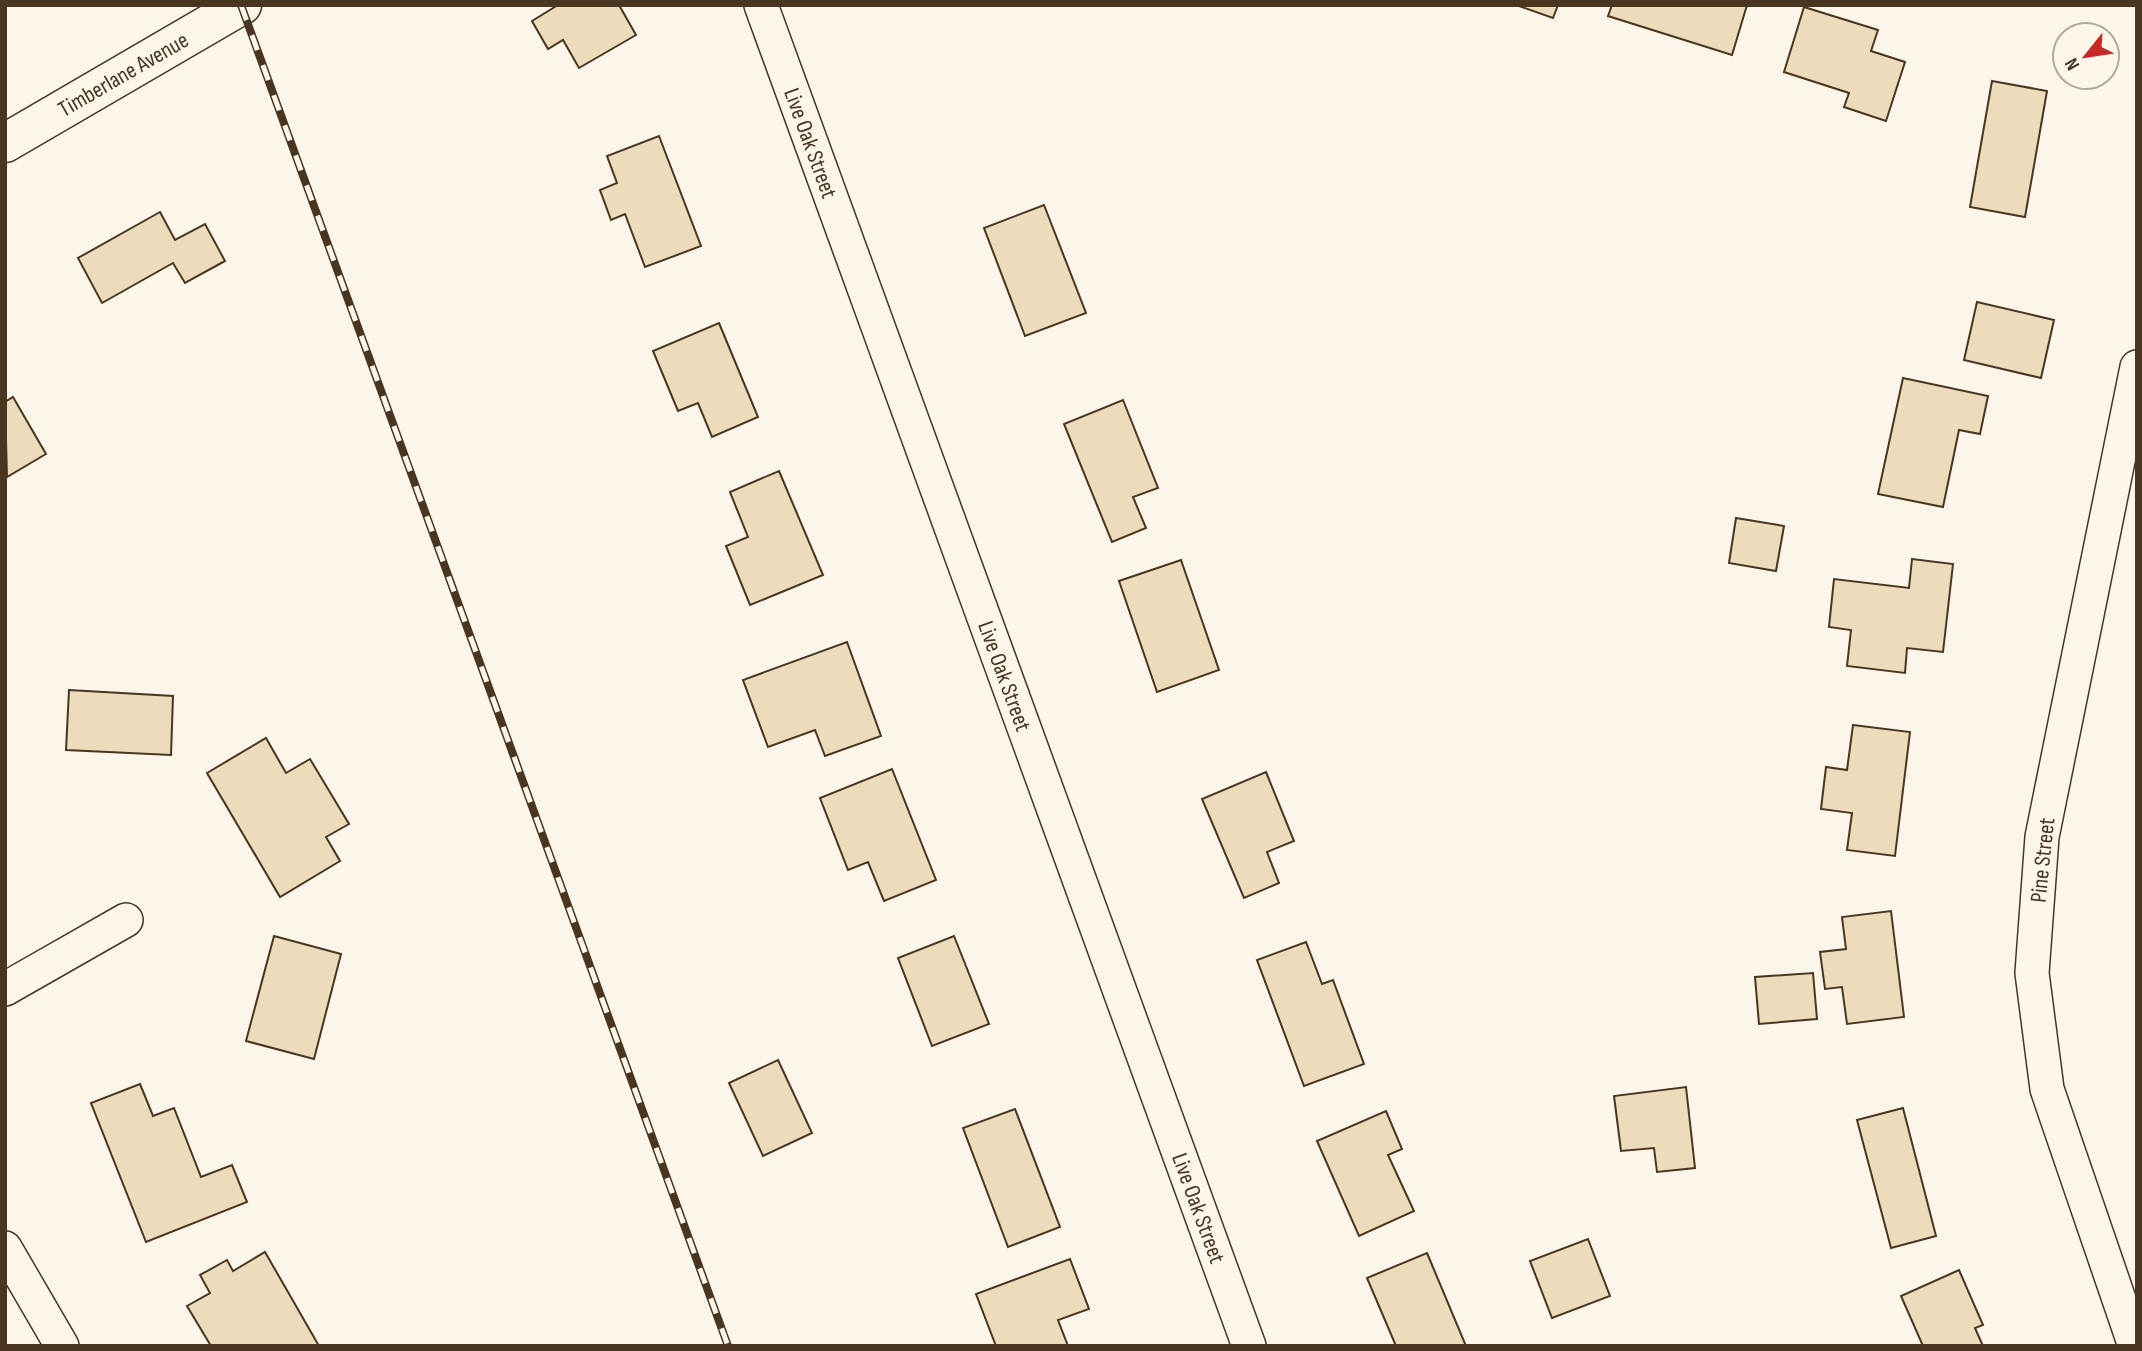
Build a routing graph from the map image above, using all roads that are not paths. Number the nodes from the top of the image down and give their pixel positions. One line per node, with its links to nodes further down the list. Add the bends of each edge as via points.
1 (242, 5): 3 (street, Timberlane Avenue)
2 (761, 5): 9 (street, Live Oak Street)
3 (5, 143)
4 (2137, 367): 10 (street, Pine Street, via 2042,837 2032,973 2047,1088)
5 (126, 920): 6 (street)
6 (5, 989)
7 (5, 1248): 8 (street)
8 (62, 1346)
9 (1249, 1346)
10 (2135, 1346)

